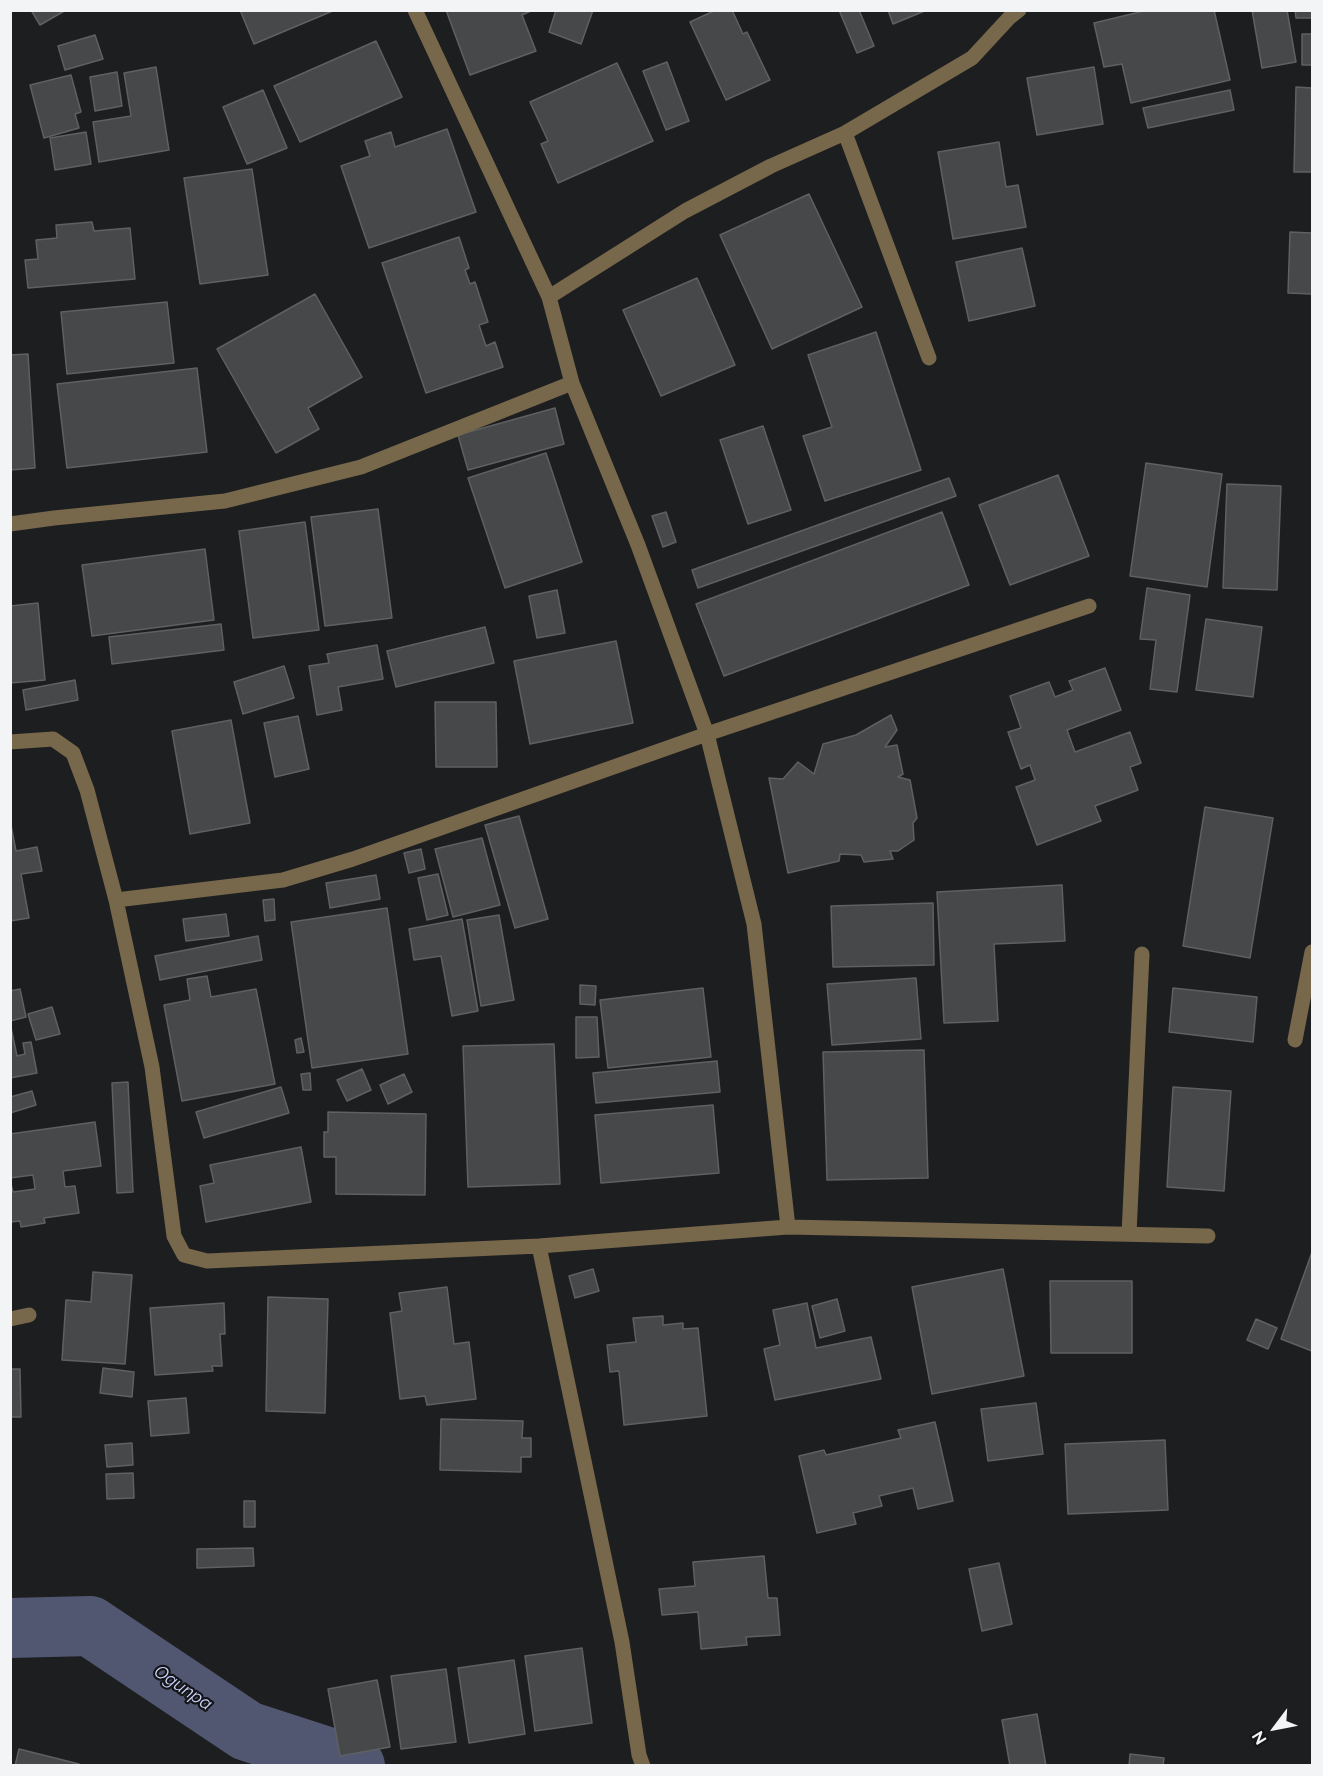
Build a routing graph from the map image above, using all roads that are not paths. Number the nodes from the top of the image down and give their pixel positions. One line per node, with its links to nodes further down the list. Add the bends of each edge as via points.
1 (415, 10): 4 (street)
2 (1019, 10): 3 (street, via 972,58)
3 (845, 133): 4 (street, via 771,166 685,212); 5 (street)
4 (549, 297): 6 (street)
5 (929, 358)
6 (572, 383): 7 (street, via 349,470 225,501); 9 (street, via 638,545)
7 (10, 524)
8 (1089, 606): 9 (street)
9 (707, 734): 11 (street, via 283,880); 15 (street, via 754,924)
10 (10, 742): 11 (street, via 53,739 73,753 87,790)
11 (116, 900): 18 (street, via 152,1067 174,1236 184,1255 207,1262)
12 (1312, 952): 14 (street)
13 (1142, 954): 16 (street)
14 (1295, 1040)
15 (788, 1227): 16 (street); 18 (street)
16 (1129, 1234): 17 (street)
17 (1208, 1236)
18 (539, 1245): 21 (street)
19 (29, 1315): 20 (street)
20 (10, 1319)
21 (644, 1766)

